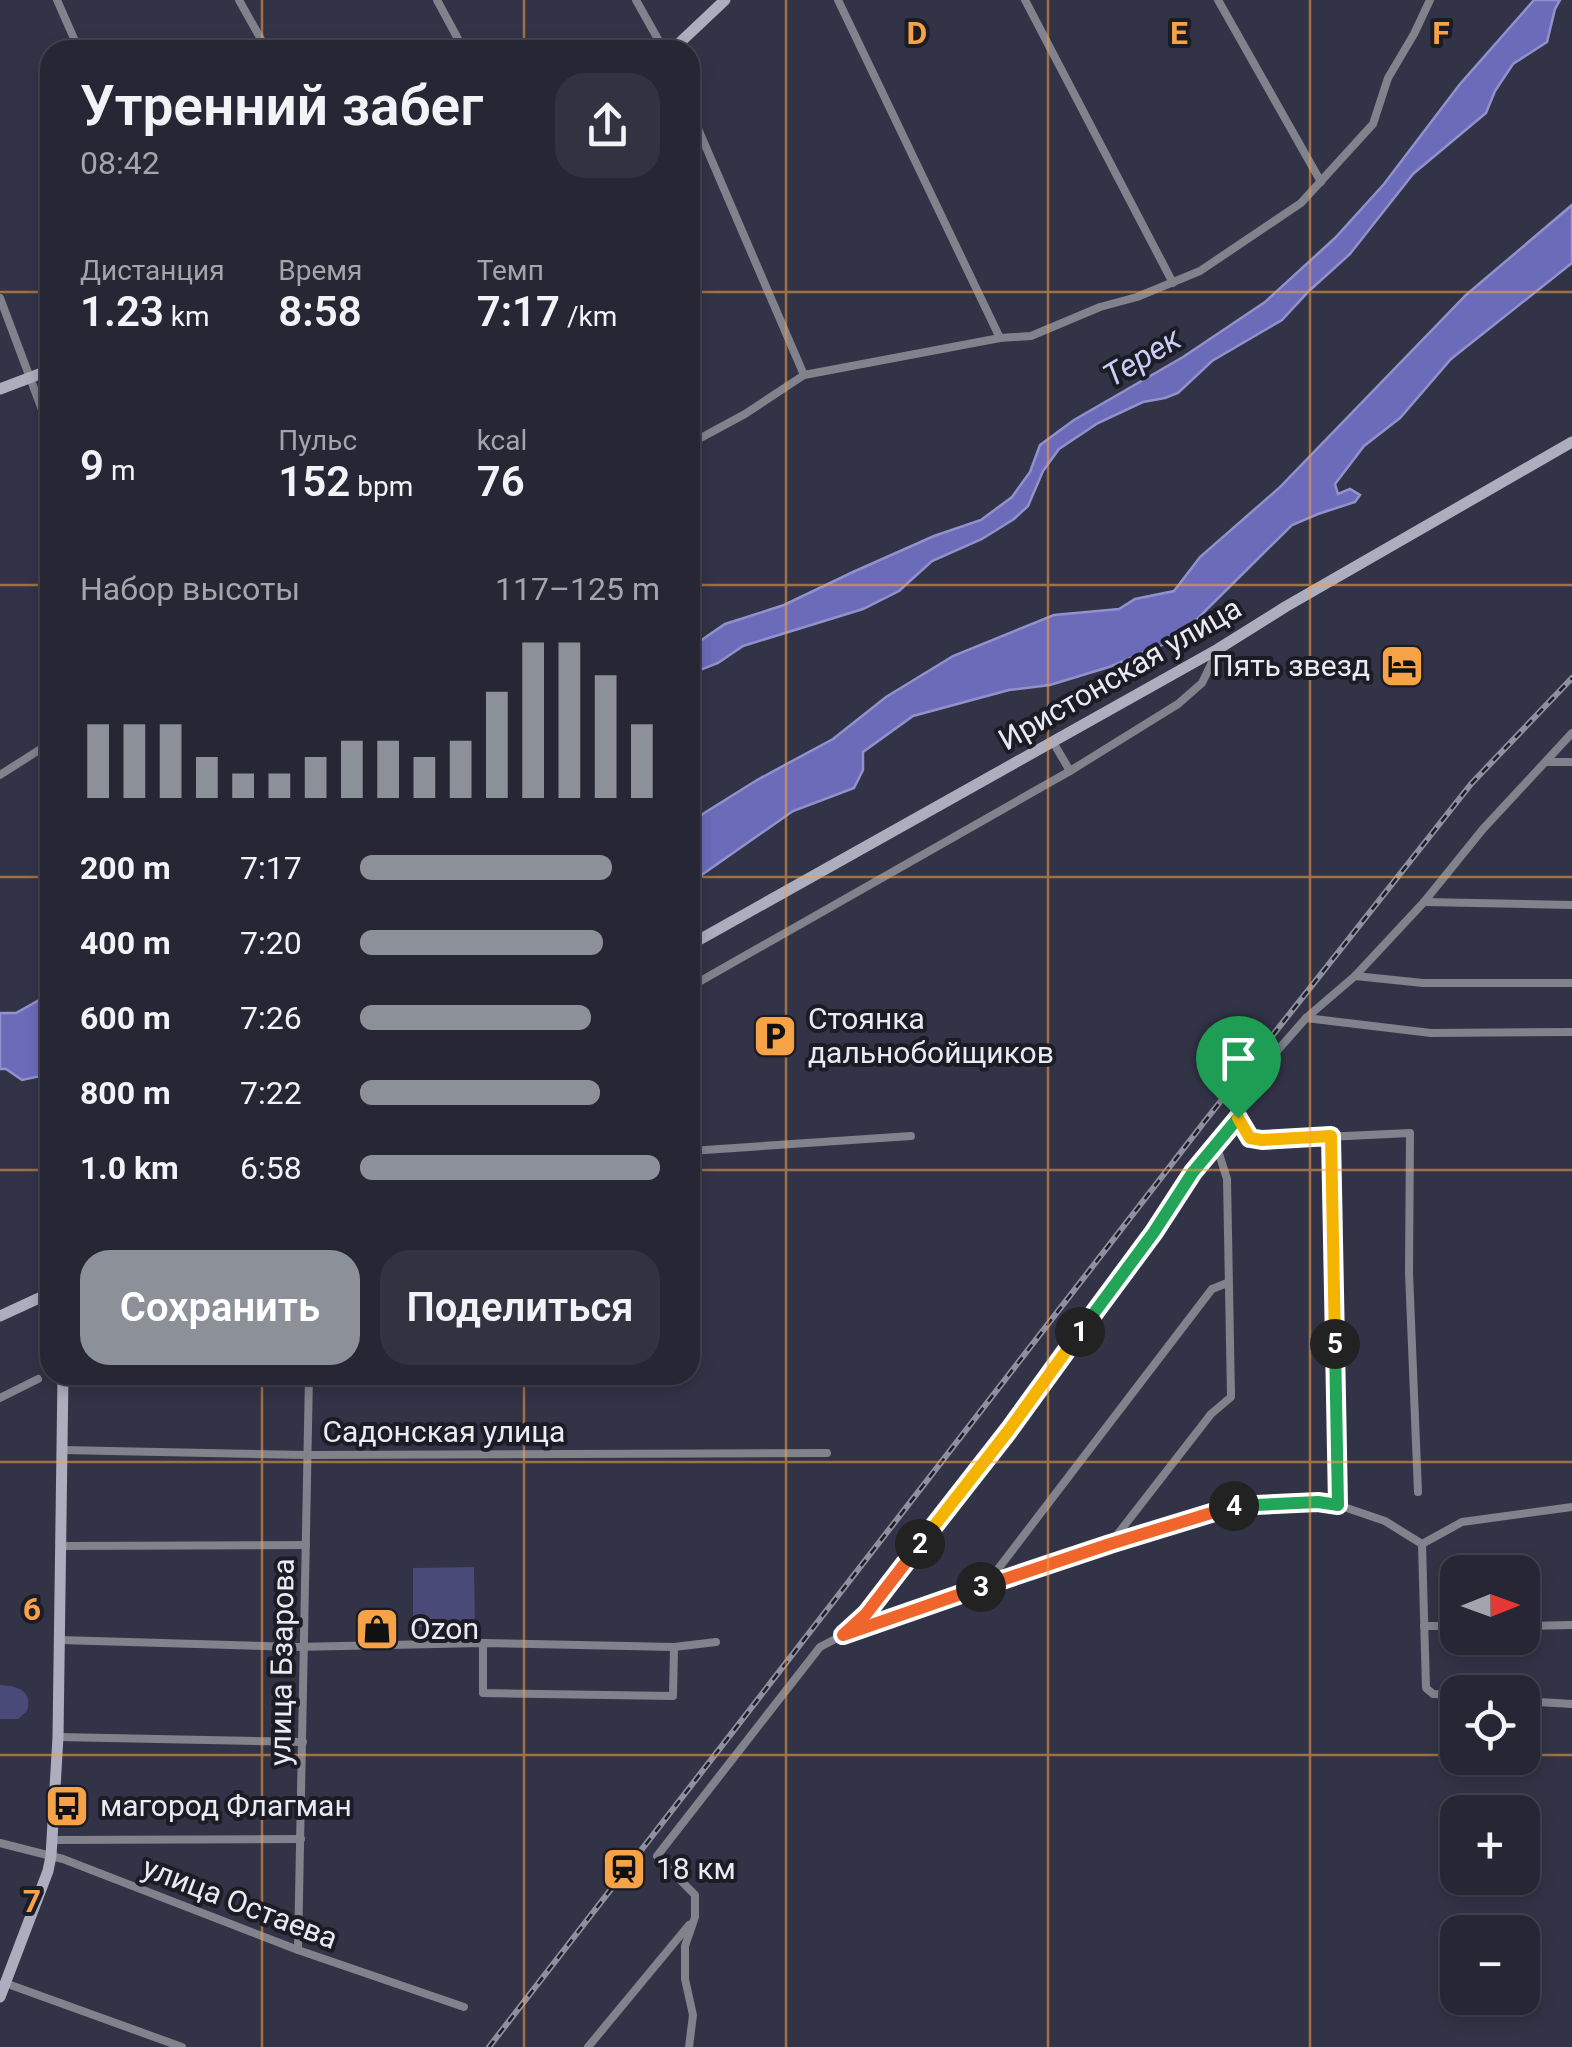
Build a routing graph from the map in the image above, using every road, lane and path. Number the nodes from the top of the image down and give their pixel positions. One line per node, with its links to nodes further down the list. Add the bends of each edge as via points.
1 (56, 0): 10 (street)
2 (239, 0): 11 (street)
3 (437, 0): 12 (street)
4 (636, 0): 13 (street)
5 (724, 0): 14 (main road)
6 (838, 0): 19 (street)
7 (1025, 0): 17 (street)
8 (1218, 0): 16 (street)
9 (1430, 0): 16 (street, via 1388,78 1373,124)
10 (74, 40)
11 (261, 40)
12 (459, 40)
13 (658, 40)
14 (682, 40)
15 (700, 133): 21 (street)
16 (1321, 182): 17 (street, via 1302,203)
17 (1173, 283): 19 (street, via 1031,336)
18 (0, 298): 22 (street)
19 (1000, 338): 21 (street)
20 (40, 374): 22 (main road)
21 (804, 374): 25 (street)
22 (31, 378): 23 (main road); 24 (street)
23 (0, 389)
24 (40, 403)
25 (700, 438)
26 (1572, 442): 27 (main road, Иристонская улица)
27 (1218, 649): 29 (main road, Иристонская улица); 33 (street, via 1202,683 1178,704)
28 (1572, 732): 31 (street)
29 (1052, 742): 33 (street); 37 (main road, Иристонская улица)
30 (40, 750): 34 (street)
31 (1546, 762): 32 (street); 35 (street)
32 (1572, 762)
33 (1070, 772): 39 (street)
34 (0, 776)
35 (1424, 902): 36 (street); 38 (street)
36 (1572, 905)
37 (700, 940)
38 (1355, 976): 40 (street); 41 (street)
39 (700, 981)
40 (1572, 983)
41 (1306, 1018): 42 (street, via 1431,1033); 43 (street, via 1255,1076)
42 (1572, 1032)
43 (1238, 1118): 45 (street, via 1250,1138); 46 (street)
44 (911, 1136): 47 (street)
45 (1331, 1136): 58 (street, via 1410,1133 1408,1272); 59 (street)
46 (1216, 1144): 48 (street, via 1226,1178); 70 (street, via 997,1445)
47 (700, 1150)
48 (1228, 1283): 61 (street, via 1231,1398 1211,1414); 65 (street, via 1212,1289)
49 (40, 1298): 50 (main road)
50 (0, 1316)
51 (38, 1379): 54 (street)
52 (63, 1385): 55 (main road)
53 (308, 1385): 57 (street, улица Бзарова)
54 (0, 1398)
55 (62, 1450): 57 (street, Садонская улица); 64 (main road)
56 (827, 1453): 57 (street, Садонская улица)
57 (308, 1455): 63 (street, улица Бзарова)
58 (1418, 1492)
59 (1338, 1505): 61 (street, via 1240,1504); 62 (street, via 1385,1521)
60 (1572, 1508): 62 (street, via 1462,1522)
61 (1110, 1544): 65 (street)
62 (1422, 1544): 66 (street)
63 (306, 1545): 64 (street); 74 (street, улица Бзарова)
64 (60, 1546): 71 (main road)
65 (985, 1586): 70 (street)
66 (1424, 1626): 67 (street); 76 (street, via 1426,1688)
67 (1440, 1626)
68 (1540, 1626): 69 (street)
69 (1572, 1626)
70 (843, 1635): 85 (street, via 820,1647 658,1856 695,1896)
71 (60, 1640): 74 (street); 79 (main road)
72 (716, 1642): 75 (street)
73 (484, 1643): 74 (street); 75 (street); 75 (street, via 482,1693 519,1694 673,1696)
74 (302, 1646): 80 (street, улица Бзарова)
75 (674, 1647)
76 (1440, 1695)
77 (1540, 1701): 78 (street)
78 (1572, 1704)
79 (58, 1738): 80 (street); 82 (main road)
80 (303, 1742): 81 (street, улица Бзарова)
81 (301, 1839): 82 (street); 86 (street, улица Бзарова)
82 (52, 1840): 84 (main road)
83 (0, 1843): 84 (street, улица Остаева)
84 (51, 1856): 86 (street, улица Остаева); 87 (main road)
85 (695, 1917): 91 (street); 92 (street, via 685,1946 693,2014)
86 (298, 1950): 89 (street, улица Остаева)
87 (5, 1984): 88 (main road); 90 (street)
88 (0, 1997)
89 (464, 2007)
90 (182, 2047)
91 (588, 2047)
92 (689, 2047)

